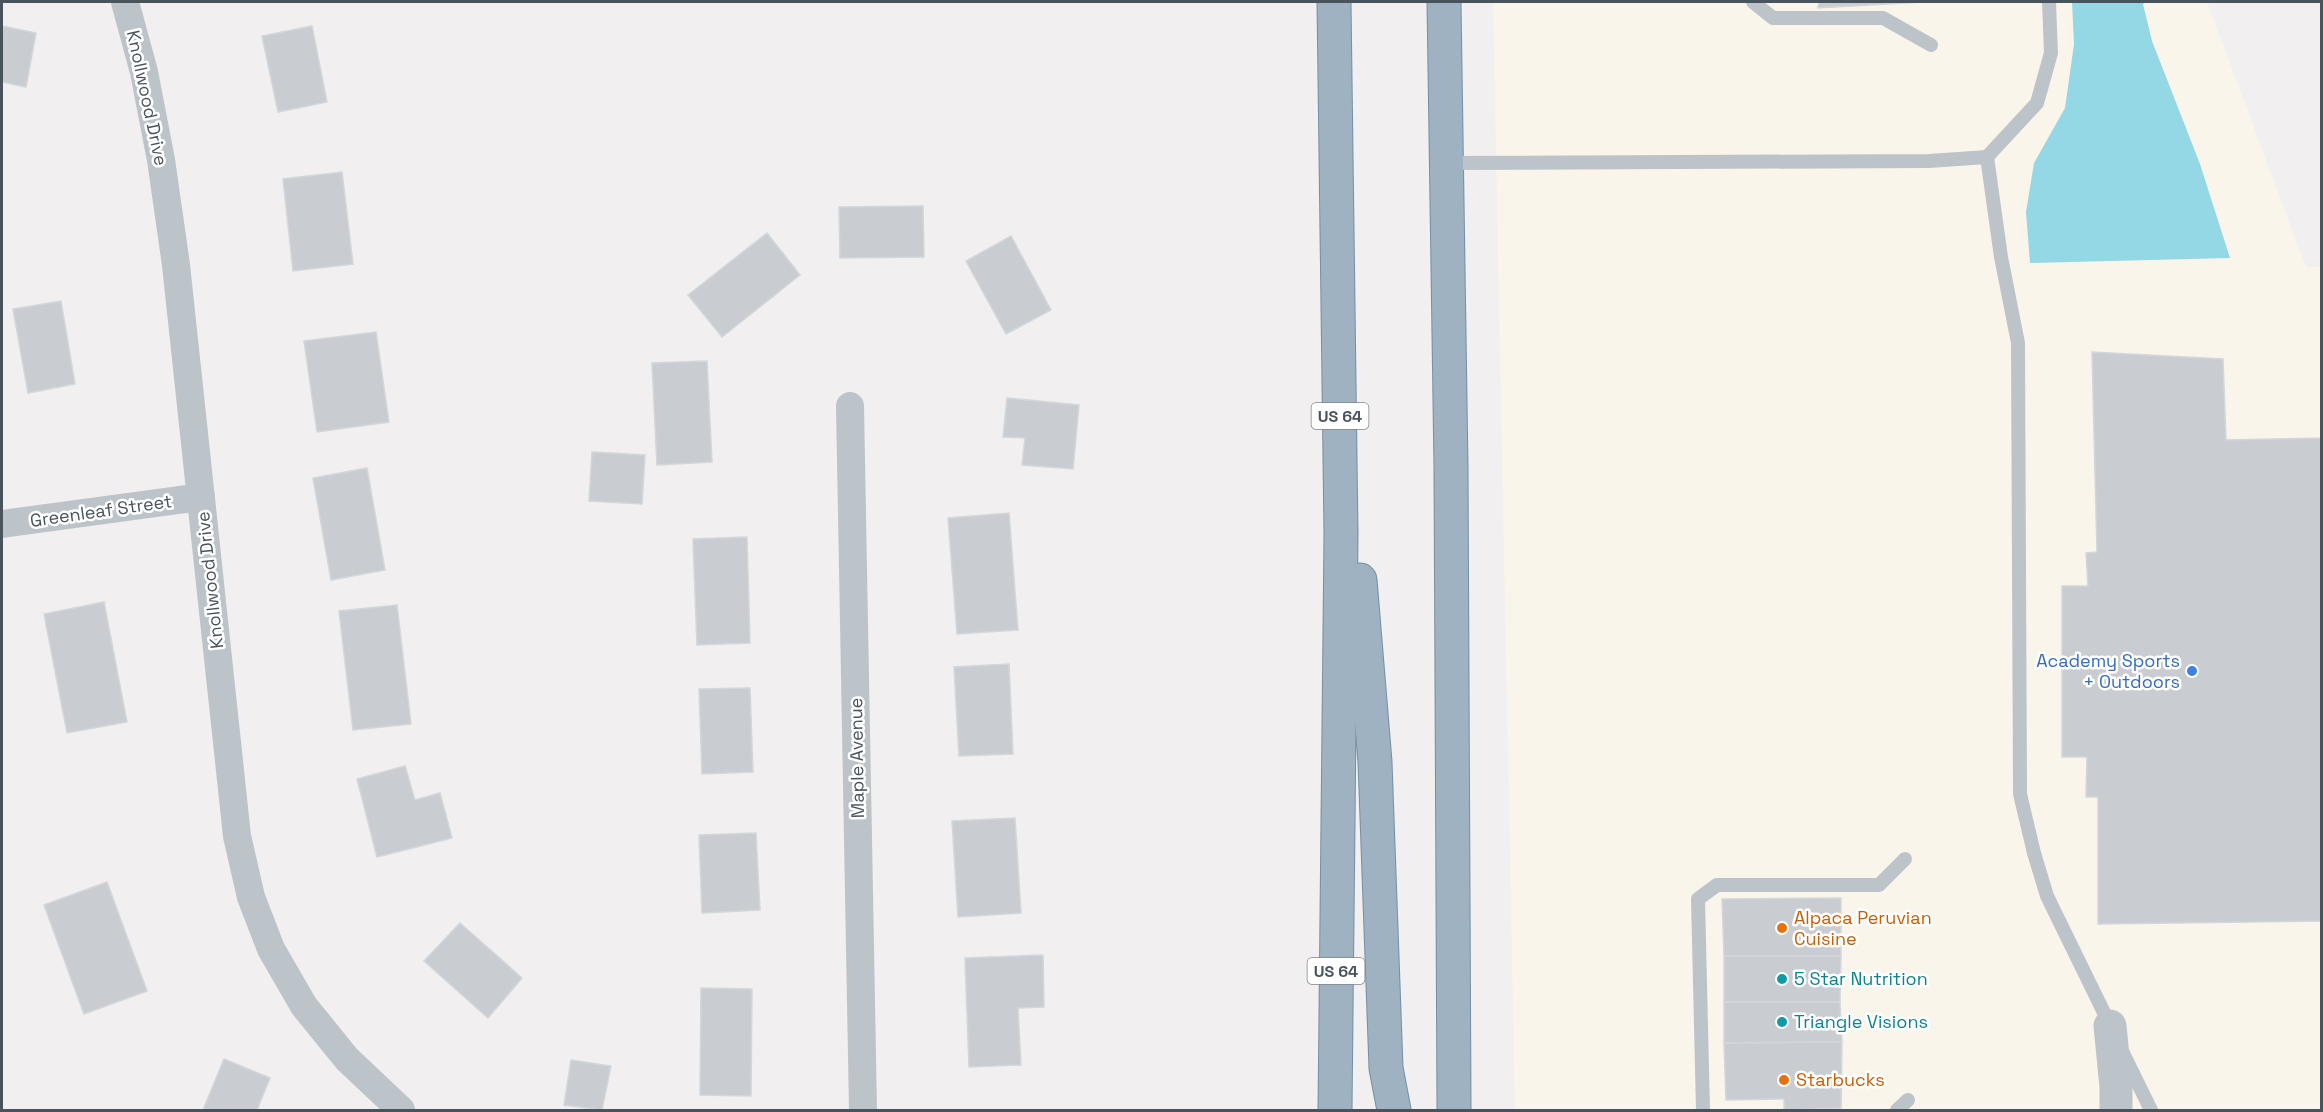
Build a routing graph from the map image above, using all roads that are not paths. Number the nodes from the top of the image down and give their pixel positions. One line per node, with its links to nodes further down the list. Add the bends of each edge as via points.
1 (125, 2): 11 (street, Knollwood Drive, via 161,160)
2 (1334, 2): 10 (highway, US 64)
3 (1444, 2): 8 (highway)
4 (1753, 2): 6 (lane, via 1773,18 1883,18)
5 (2049, 2): 7 (lane, via 2050,53 2037,103)
6 (1931, 45)
7 (1987, 157): 8 (lane, via 1917,161); 14 (lane, via 2018,344 2020,794 2047,896)
8 (1446, 163): 20 (highway, via 1452,479)
9 (850, 406): 17 (street, Maple Avenue)
10 (1340, 457): 18 (highway, US 64); 19 (highway, via 1358,547 1375,762 1386,1068)
11 (201, 497): 12 (street, Greenleaf Street); 16 (street, Knollwood Drive, via 237,836 251,897 271,949 304,1006 347,1059)
12 (2, 524)
13 (1905, 859): 21 (lane, via 1879,885 1717,885 1698,899)
14 (2110, 1026): 23 (street); 24 (lane)
15 (1908, 1100): 22 (lane)
16 (401, 1110)
17 (863, 1110)
18 (1335, 1110)
19 (1394, 1110)
20 (1454, 1110)
21 (1703, 1110)
22 (1897, 1110)
23 (2116, 1110)
24 (2151, 1110)

